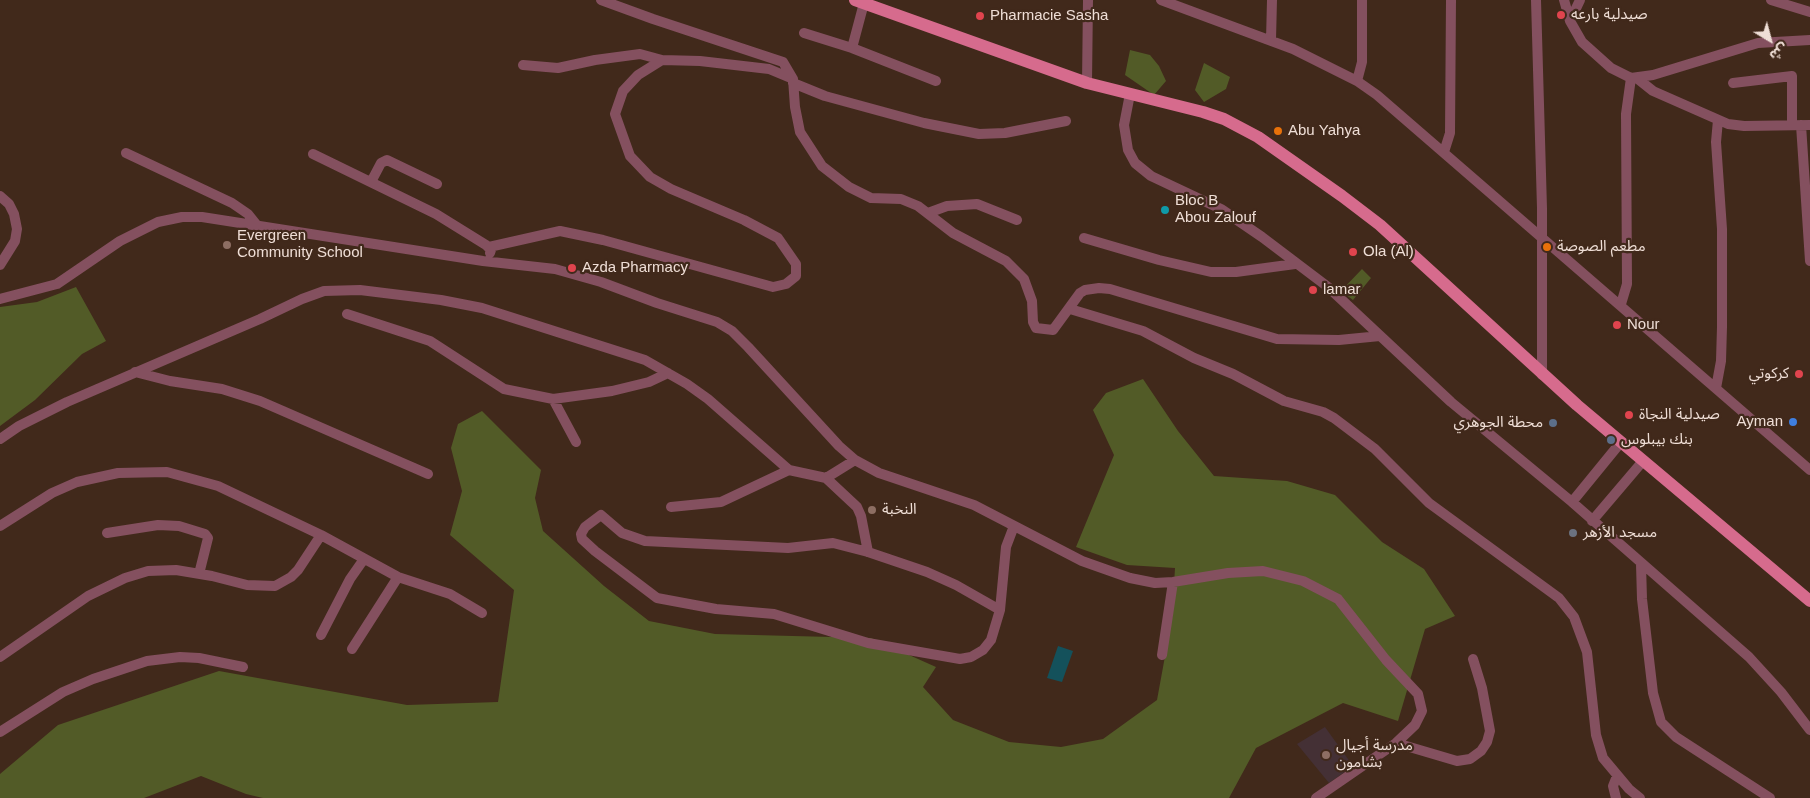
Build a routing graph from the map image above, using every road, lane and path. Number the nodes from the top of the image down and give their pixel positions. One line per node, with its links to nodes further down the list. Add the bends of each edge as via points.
1 (601, 0): 22 (street, via 784,62)
2 (1088, 0): 25 (street)
3 (1162, 0): 12 (street)
4 (1272, 0): 16 (street)
5 (1362, 0): 24 (street, via 1362,62)
6 (1451, 0): 31 (street, via 1450,133)
7 (1536, 0): 40 (street)
8 (1564, 0): 14 (street)
9 (1580, 0): 14 (street)
10 (1771, 0): 13 (street)
11 (860, 2): 18 (street); 25 (main road)
12 (1181, 3): 16 (street)
13 (1810, 12)
14 (1570, 21): 21 (street, via 1592,53 1617,73)
15 (804, 32): 18 (street)
16 (1272, 40): 24 (street)
17 (1810, 40): 21 (street, via 1742,47)
18 (852, 48): 23 (street)
19 (662, 60): 20 (street, via 640,54 558,68); 22 (street, via 768,69); 42 (street, via 638,74 623,91 615,114 630,156 650,177 778,238 796,264 796,276 786,284 773,287 560,231)
20 (523, 65)
21 (1634, 79): 28 (street); 48 (street, via 1626,114 1627,284)
22 (793, 81): 29 (street, via 825,96 924,124 980,134 1005,133); 37 (street, via 800,132 822,166 849,187 872,198 909,201)
23 (936, 81)
24 (1357, 81): 31 (street, via 1388,103)
25 (1087, 83): 27 (main road)
26 (1733, 83): 30 (street, via 1792,76)
27 (1130, 94): 45 (street, via 1124,125 1128,150 1135,163 1151,176 1221,209); 54 (main road, via 1176,104 1224,120 1276,149 1380,225)
28 (1718, 120): 30 (street, via 1744,126); 55 (street, via 1722,327)
29 (1066, 121)
30 (1801, 125): 44 (street)
31 (1444, 152): 40 (street)
32 (126, 153): 39 (street, via 232,203)
33 (313, 154): 34 (street)
34 (371, 182): 35 (street, via 381,163 387,160); 42 (street, via 436,214)
35 (437, 184)
36 (0, 196): 46 (street, via 14,214 16,236)
37 (928, 214): 38 (street, via 947,206 977,204); 49 (street, via 953,233 1006,261 1020,273 1032,301 1036,328 1053,330)
38 (1018, 220)
39 (256, 224): 43 (street, via 344,241); 47 (street, via 202,217 158,222 120,241 57,284)
40 (1542, 237): 48 (street); 54 (street)
41 (1084, 238): 45 (street, via 1211,272)
42 (489, 247): 43 (street, via 491,251)
43 (483, 261): 60 (street, via 574,273 723,325)
44 (1810, 261)
45 (1295, 264): 51 (street, via 1328,287)
46 (0, 265)
47 (0, 299)
48 (1621, 304): 55 (street)
49 (1070, 309): 51 (street, via 1085,290 1110,288 1278,339 1339,340); 91 (street, via 1143,331 1284,402 1334,418 1375,449 1429,503 1559,598 1574,617 1585,644 1599,748)
50 (347, 314): 56 (street, via 430,341 504,390)
51 (1380, 336): 66 (street, via 1451,402)
52 (135, 372): 53 (street, via 302,299 324,291 344,289 482,308 645,360); 57 (street, via 39,415); 64 (street, via 252,398)
53 (668, 373): 56 (street, via 649,382 612,391); 62 (street, via 708,400)
54 (1542, 375): 59 (main road)
55 (1716, 388): 63 (street)
56 (553, 398): 58 (street)
57 (0, 439)
58 (576, 442)
59 (1621, 442): 61 (main road); 66 (street)
60 (855, 460): 65 (street); 70 (street, via 895,479 974,505)
61 (1643, 461): 68 (street); 79 (main road)
62 (789, 470): 65 (street); 67 (street, via 721,502)
63 (1810, 470)
64 (428, 474)
65 (826, 478): 73 (street, via 857,506)
66 (1572, 502): 68 (street)
67 (671, 507)
68 (1592, 521): 75 (street)
69 (0, 526): 72 (street, via 52,493 77,482 118,473 167,472 218,486)
70 (1014, 526): 78 (street, via 1104,570 1144,581); 80 (street, via 1002,569)
71 (107, 533): 76 (street, via 158,525 179,526 205,534 208,538)
72 (321, 535): 74 (street); 76 (street, via 298,570 275,586 247,586)
73 (868, 552): 80 (street, via 956,585); 80 (street, via 833,543 788,548 645,541 622,532 601,515 581,534 595,552 657,598 716,609 774,614 868,643 950,658 971,657 983,650 991,640)
74 (364, 559): 77 (street); 82 (street)
75 (1641, 564): 88 (street, via 1756,663); 95 (street, via 1653,693 1661,722 1676,736)
76 (199, 574): 85 (street, via 160,570 125,578 88,596)
77 (398, 577): 81 (street, via 450,594); 83 (street)
78 (1173, 582): 84 (street); 90 (street, via 1263,571 1286,575 1333,596 1418,694 1422,712)
79 (1810, 601)
80 (1000, 610)
81 (482, 613)
82 (321, 635)
83 (352, 649)
84 (1162, 655)
85 (0, 657)
86 (1473, 660): 90 (street, via 1490,731 1481,751 1470,759 1457,761)
87 (243, 666): 89 (street, via 190,657 147,661 63,692)
88 (1810, 730)
89 (0, 732)
90 (1396, 743): 92 (street)
91 (1617, 776): 93 (street, via 1613,786); 94 (street)
92 (1316, 798)
93 (1616, 798)
94 (1640, 798)
95 (1770, 798)

